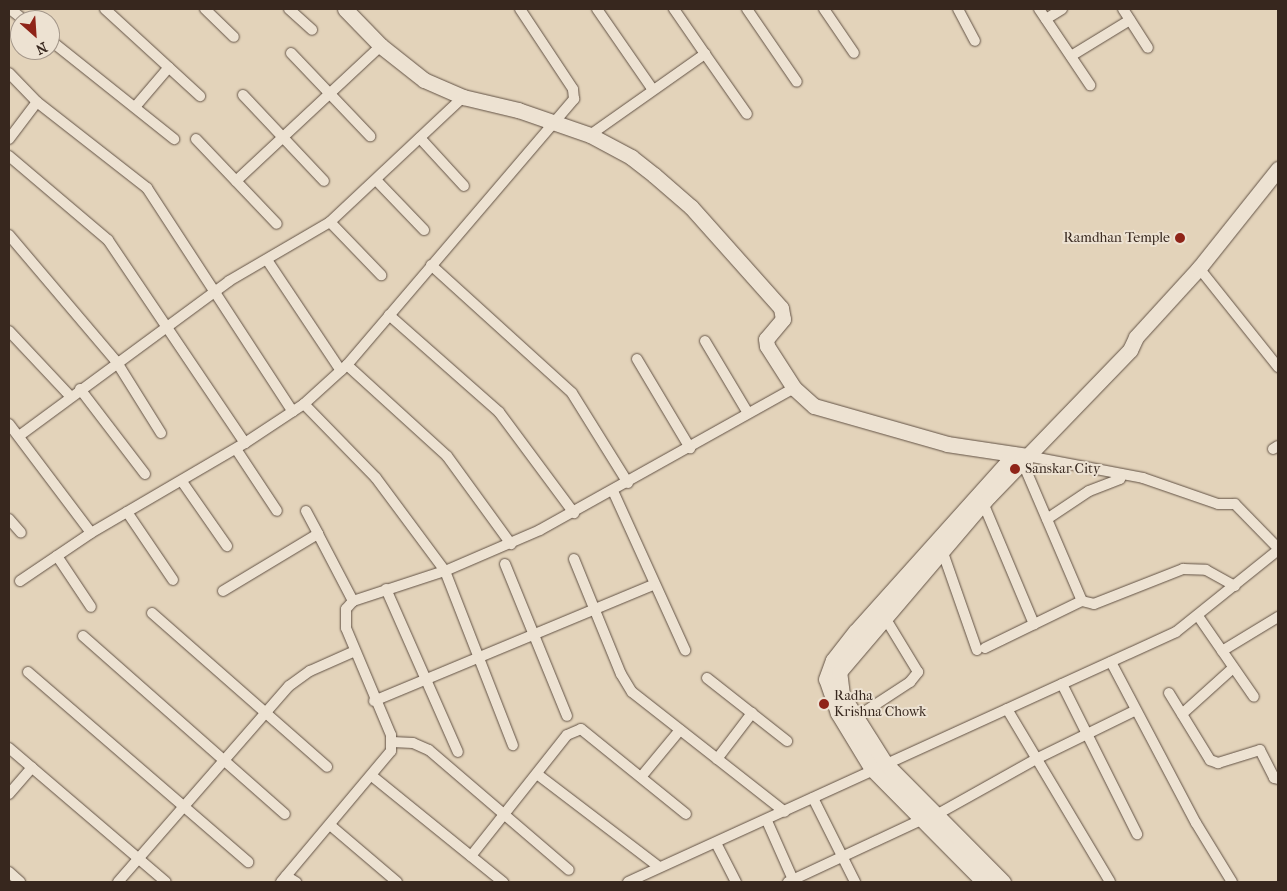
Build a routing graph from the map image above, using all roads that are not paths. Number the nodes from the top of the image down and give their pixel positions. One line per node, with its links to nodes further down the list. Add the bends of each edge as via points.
1 (105, 9): 26 (street)
2 (205, 9): 17 (street)
3 (289, 9): 16 (street)
4 (346, 9): 19 (street)
5 (520, 9): 38 (street, via 576,94)
6 (597, 9): 30 (street)
7 (674, 9): 24 (street)
8 (747, 9): 28 (street)
9 (824, 9): 23 (street)
10 (958, 9): 18 (street)
11 (1039, 9): 14 (street)
12 (1062, 9): 14 (street)
13 (1123, 9): 15 (street)
14 (1046, 19): 25 (street)
15 (1130, 20): 21 (street); 25 (street)
16 (312, 30)
17 (234, 37)
18 (975, 41)
19 (381, 46): 31 (street); 34 (street, via 424,80)
20 (60, 48): 36 (street)
21 (1148, 48)
22 (291, 53): 31 (street)
23 (854, 53)
24 (705, 54): 30 (street); 37 (street)
25 (1071, 56): 29 (street)
26 (169, 67): 33 (street); 36 (street)
27 (9, 73): 35 (street)
28 (797, 82)
29 (1090, 84)
30 (653, 90): 39 (street)
31 (329, 92): 40 (street); 41 (street)
32 (243, 95): 41 (street)
33 (200, 96)
34 (463, 97): 38 (street); 42 (street)
35 (37, 102): 43 (street); 60 (street, via 147,188)
36 (136, 107): 44 (street)
37 (747, 114)
38 (555, 121): 39 (street); 57 (street)
39 (590, 135): 69 (street, via 631,156 691,207 781,308 783,319 766,339)
40 (370, 136)
41 (282, 137): 48 (street); 49 (street)
42 (420, 138): 50 (street); 51 (street)
43 (9, 139)
44 (174, 139)
45 (196, 139): 48 (street)
46 (9, 156): 62 (street, via 108,240)
47 (1274, 174): 58 (street)
48 (236, 181): 53 (street)
49 (324, 181)
50 (377, 181): 52 (street); 54 (street)
51 (464, 186)
52 (330, 222): 56 (street); 59 (street)
53 (277, 224)
54 (424, 230)
55 (9, 235): 66 (street)
56 (267, 260): 60 (street); 68 (street)
57 (431, 265): 61 (street); 85 (street, via 572,392)
58 (1199, 268): 67 (street); 81 (street, via 1132,342 1130,350)
59 (381, 275)
60 (212, 293): 62 (street); 73 (street)
61 (389, 314): 68 (street); 91 (street, via 499,412)
62 (164, 327): 66 (street); 78 (street)
63 (9, 331): 71 (street)
64 (705, 341): 74 (street)
65 (637, 359): 79 (street)
66 (116, 361): 70 (street); 76 (street)
67 (1278, 367)
68 (344, 368): 72 (street); 97 (street, via 447,456)
69 (794, 388): 74 (street); 81 (street, via 814,406 827,412 953,446)
70 (80, 389): 71 (street); 82 (street)
71 (70, 396): 77 (street)
72 (304, 404): 73 (street); 104 (street, via 376,478)
73 (293, 412): 78 (street)
74 (748, 413): 79 (street)
75 (9, 424): 77 (street)
76 (161, 433)
77 (19, 436): 94 (street)
78 (246, 443): 80 (street)
79 (690, 448): 85 (street)
80 (236, 449): 84 (street); 88 (street)
81 (1021, 458): 83 (street); 87 (street); 93 (street)
82 (145, 474)
83 (1122, 474): 93 (street, via 1120,478 1089,490); 99 (street, via 1218,504 1236,504)
84 (183, 483): 90 (street); 98 (street)
85 (628, 483): 86 (street)
86 (613, 491): 91 (street); 107 (street)
87 (981, 497): 100 (street); 119 (street); 152 (street, via 856,631 827,670 831,700)
88 (277, 511)
89 (306, 511): 96 (street)
90 (127, 512): 94 (street); 105 (street)
91 (574, 513): 97 (street)
92 (9, 519): 95 (street)
93 (1047, 519): 112 (street)
94 (91, 533): 101 (street)
95 (21, 534)
96 (318, 534): 110 (street); 111 (street)
97 (511, 544): 104 (street)
98 (227, 546)
99 (1278, 549): 108 (street)
100 (942, 550): 116 (street); 119 (street, via 981,649)
101 (57, 556): 106 (street); 113 (street)
102 (574, 559): 114 (street)
103 (506, 564): 121 (street)
104 (445, 571): 109 (street); 125 (street)
105 (173, 580)
106 (20, 581)
107 (653, 585): 114 (street); 122 (street)
108 (1235, 586): 112 (street, via 1206,570 1183,569 1094,604); 117 (street)
109 (386, 589): 111 (street); 130 (street)
110 (223, 591)
111 (353, 601): 123 (street, via 344,618)
112 (1082, 601): 119 (street)
113 (91, 607)
114 (595, 612): 121 (street); 142 (street, via 627,685)
115 (152, 613): 137 (street)
116 (884, 616): 141 (street, via 839,672 842,695); 141 (street, via 918,672 910,682)
117 (1198, 616): 124 (street); 126 (street, via 1176,632)
118 (1278, 617): 124 (street)
119 (1034, 624)
120 (82, 636): 149 (street)
121 (535, 636): 125 (street); 140 (street)
122 (686, 650)
123 (355, 651): 134 (street); 137 (street, via 299,677)
124 (1222, 651): 127 (street)
125 (477, 659): 130 (street); 146 (street)
126 (1111, 662): 131 (street); 136 (street)
127 (1233, 668): 133 (street); 139 (street)
128 (28, 672): 161 (street)
129 (707, 678): 138 (street)
130 (426, 680): 134 (street); 148 (street)
131 (1062, 684): 135 (street); 143 (street)
132 (1170, 693): 139 (street)
133 (1254, 697)
134 (374, 701): 145 (street)
135 (1007, 709): 151 (street); 152 (street)
136 (1136, 710): 143 (street); 195 (street)
137 (264, 713): 149 (street); 154 (street)
138 (752, 713): 144 (street); 150 (street)
139 (1182, 714): 158 (street, via 1210,760 1218,763 1260,750 1274,778)
140 (567, 716)
141 (855, 718): 152 (street)
142 (680, 730): 150 (street); 157 (street)
143 (1086, 734): 151 (street); 170 (street)
144 (787, 741)
145 (392, 742): 156 (street, via 387,760); 165 (street, via 413,743 429,750)
146 (513, 745)
147 (9, 748): 153 (street)
148 (458, 752)
149 (224, 759): 161 (street); 163 (street)
150 (717, 759): 162 (street)
151 (1036, 759): 166 (street); 194 (street)
152 (878, 766): 160 (street); 166 (street); 167 (street)
153 (32, 768): 159 (street); 174 (street)
154 (327, 768)
155 (537, 774): 157 (street, via 567,735 580,729); 165 (street); 176 (street)
156 (372, 776): 169 (street); 172 (street)
157 (641, 777): 164 (street)
158 (1278, 779)
159 (9, 794)
160 (813, 798): 162 (street); 173 (street)
161 (184, 807): 174 (street); 175 (street)
162 (785, 812): 168 (street)
163 (285, 814)
164 (686, 814)
165 (504, 815): 172 (street); 177 (street)
166 (936, 815): 193 (street)
167 (921, 820): 173 (street); 192 (street)
168 (767, 821): 171 (street); 181 (street)
169 (330, 825): 180 (street); 186 (street)
170 (1136, 834)
171 (716, 843): 176 (street); 190 (street)
172 (471, 856): 187 (street)
173 (841, 856): 181 (street); 191 (street)
174 (139, 859): 183 (street); 184 (street)
175 (248, 862)
176 (659, 867): 179 (street)
177 (569, 870)
178 (9, 872): 182 (street)
179 (648, 872): 188 (street); 189 (street)
180 (284, 879): 185 (street)
181 (792, 881)
182 (20, 882)
183 (118, 882)
184 (166, 882)
185 (296, 882)
186 (396, 882)
187 (503, 882)
188 (628, 882)
189 (655, 882)
190 (736, 882)
191 (855, 882)
192 (984, 882)
193 (1003, 882)
194 (1110, 882)
195 (1232, 882)

